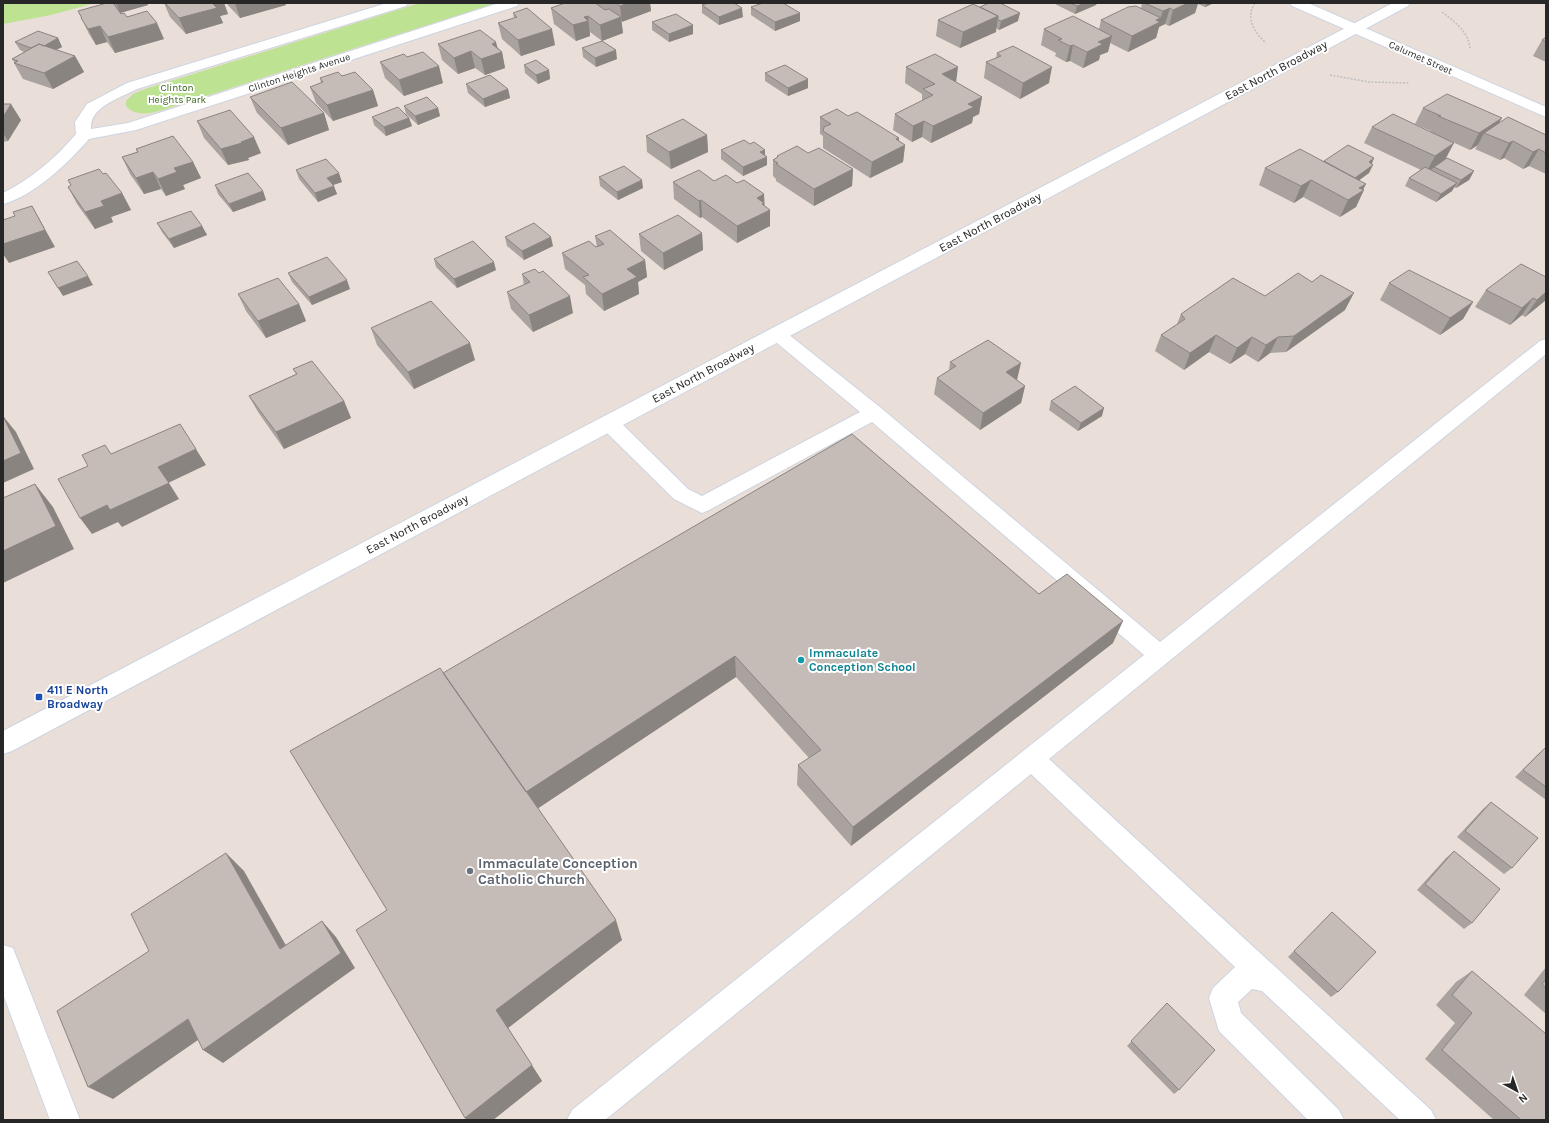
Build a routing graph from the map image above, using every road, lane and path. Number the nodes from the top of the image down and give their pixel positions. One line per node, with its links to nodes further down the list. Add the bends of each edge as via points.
1 (401, 3): 13 (main road, via 132,86 92,107 83,122)
2 (512, 3): 13 (main road, Clinton Heights Avenue, via 131,127)
3 (1255, 3): 8 (path, via 1250,16 1252,26)
4 (1297, 3): 7 (main road, Calumet Street)
5 (1403, 3): 7 (main road, East North Broadway)
6 (1442, 12): 9 (path, via 1458,24 1467,36 1470,46)
7 (1355, 29): 12 (main road, Calumet Street); 15 (main road, East North Broadway)
8 (1270, 47)
9 (1468, 53)
10 (1330, 75): 11 (path, via 1364,83)
11 (1412, 83)
12 (1546, 112)
13 (84, 136): 14 (main road, via 47,172)
14 (3, 199)
15 (777, 334): 17 (lane); 18 (main road, East North Broadway)
16 (1546, 345): 19 (lane)
17 (874, 413): 18 (lane, via 702,505 681,494); 19 (lane)
18 (609, 423): 20 (main road, East North Broadway)
19 (1160, 655): 21 (lane)
20 (3, 743)
21 (1032, 759): 23 (lane); 25 (lane)
22 (3, 958): 24 (lane)
23 (1269, 979): 26 (lane, via 1247,974 1237,983 1223,998 1229,1020); 27 (lane)
24 (65, 1120)
25 (582, 1120)
26 (1329, 1120)
27 (1421, 1120)

